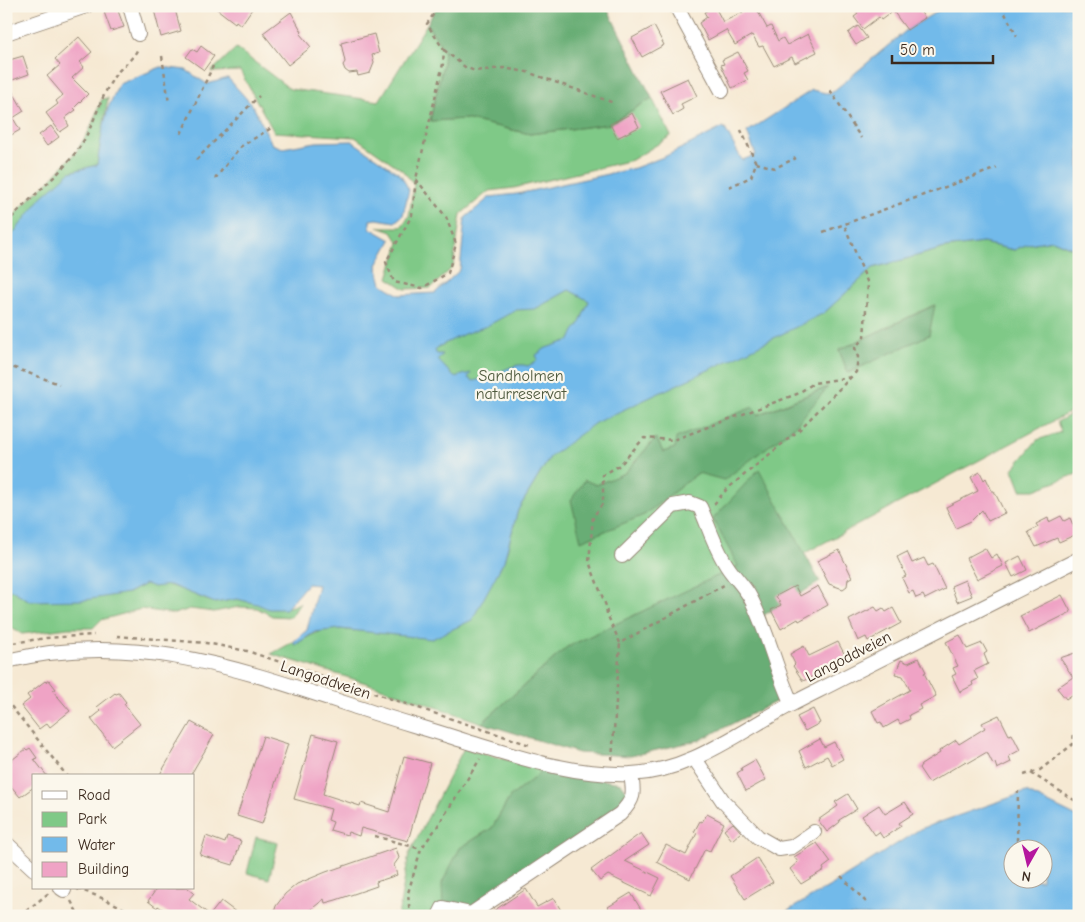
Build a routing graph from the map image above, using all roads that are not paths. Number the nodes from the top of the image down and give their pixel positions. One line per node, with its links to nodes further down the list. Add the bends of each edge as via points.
1 (86, 6): 4 (street)
2 (130, 6): 5 (street)
3 (676, 6): 6 (street)
4 (6, 33)
5 (138, 34)
6 (722, 91)
7 (622, 556): 10 (street, via 673,506 690,503 700,507 723,558 750,596)
8 (1079, 559): 10 (street, Langoddveien)
9 (6, 661): 12 (street, Langoddveien, via 30,655 91,649 130,650 186,658 288,684 556,767)
10 (792, 704): 11 (street, Langoddveien)
11 (696, 759): 12 (street, Langoddveien, via 674,767); 13 (street, via 723,801 758,837 779,849 792,847)
12 (631, 774): 16 (street, via 632,798 620,814)
13 (814, 832)
14 (6, 843): 15 (street)
15 (32, 867)
16 (469, 915): 17 (street, via 444,908)
17 (439, 916)

